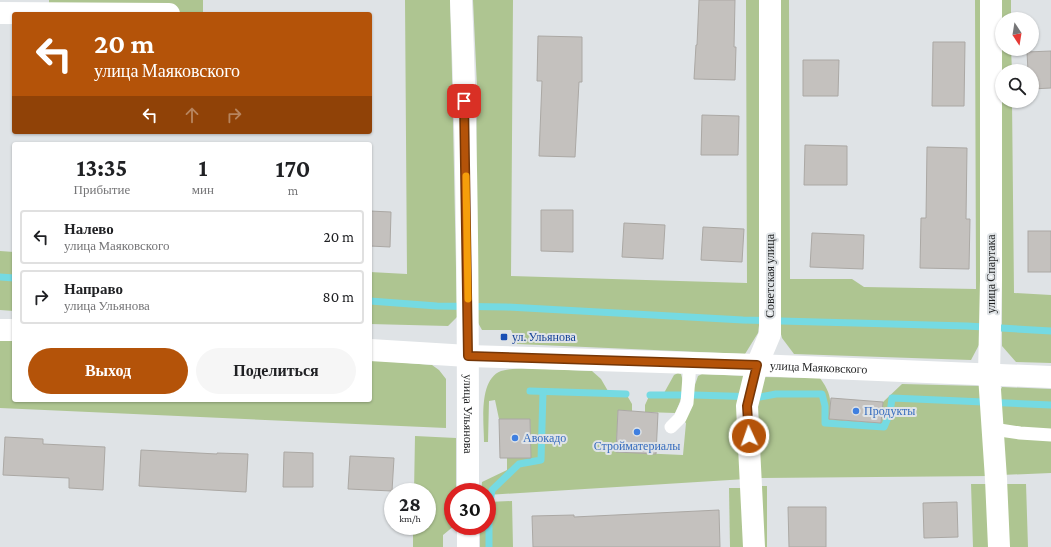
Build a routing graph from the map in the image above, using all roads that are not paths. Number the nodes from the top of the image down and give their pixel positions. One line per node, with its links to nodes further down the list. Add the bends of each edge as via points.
1 (461, 0): 9 (street, улица Ульянова)
2 (770, 0): 11 (street, Советская улица, via 770,334)
3 (991, 0): 12 (street, улица Спартака, via 992,280)
4 (0, 13): 5 (street)
5 (12, 13)
6 (0, 330): 7 (street)
7 (12, 330)
8 (372, 350): 9 (street, улица Маяковского)
9 (468, 356): 10 (street, улица Маяковского); 17 (street, улица Ульянова)
10 (690, 363): 11 (street, улица Маяковского); 14 (lane, via 687,403 680,418)
11 (757, 365): 12 (street, улица Маяковского); 20 (street, Советская улица, via 747,406)
12 (989, 375): 13 (street, улица Маяковского); 15 (street, улица Спартака)
13 (1051, 377)
14 (671, 428)
15 (993, 429): 16 (lane); 21 (street, улица Спартака)
16 (1051, 436)
17 (468, 483)
18 (468, 535): 19 (street)
19 (468, 547)
20 (754, 547)
21 (999, 547)

